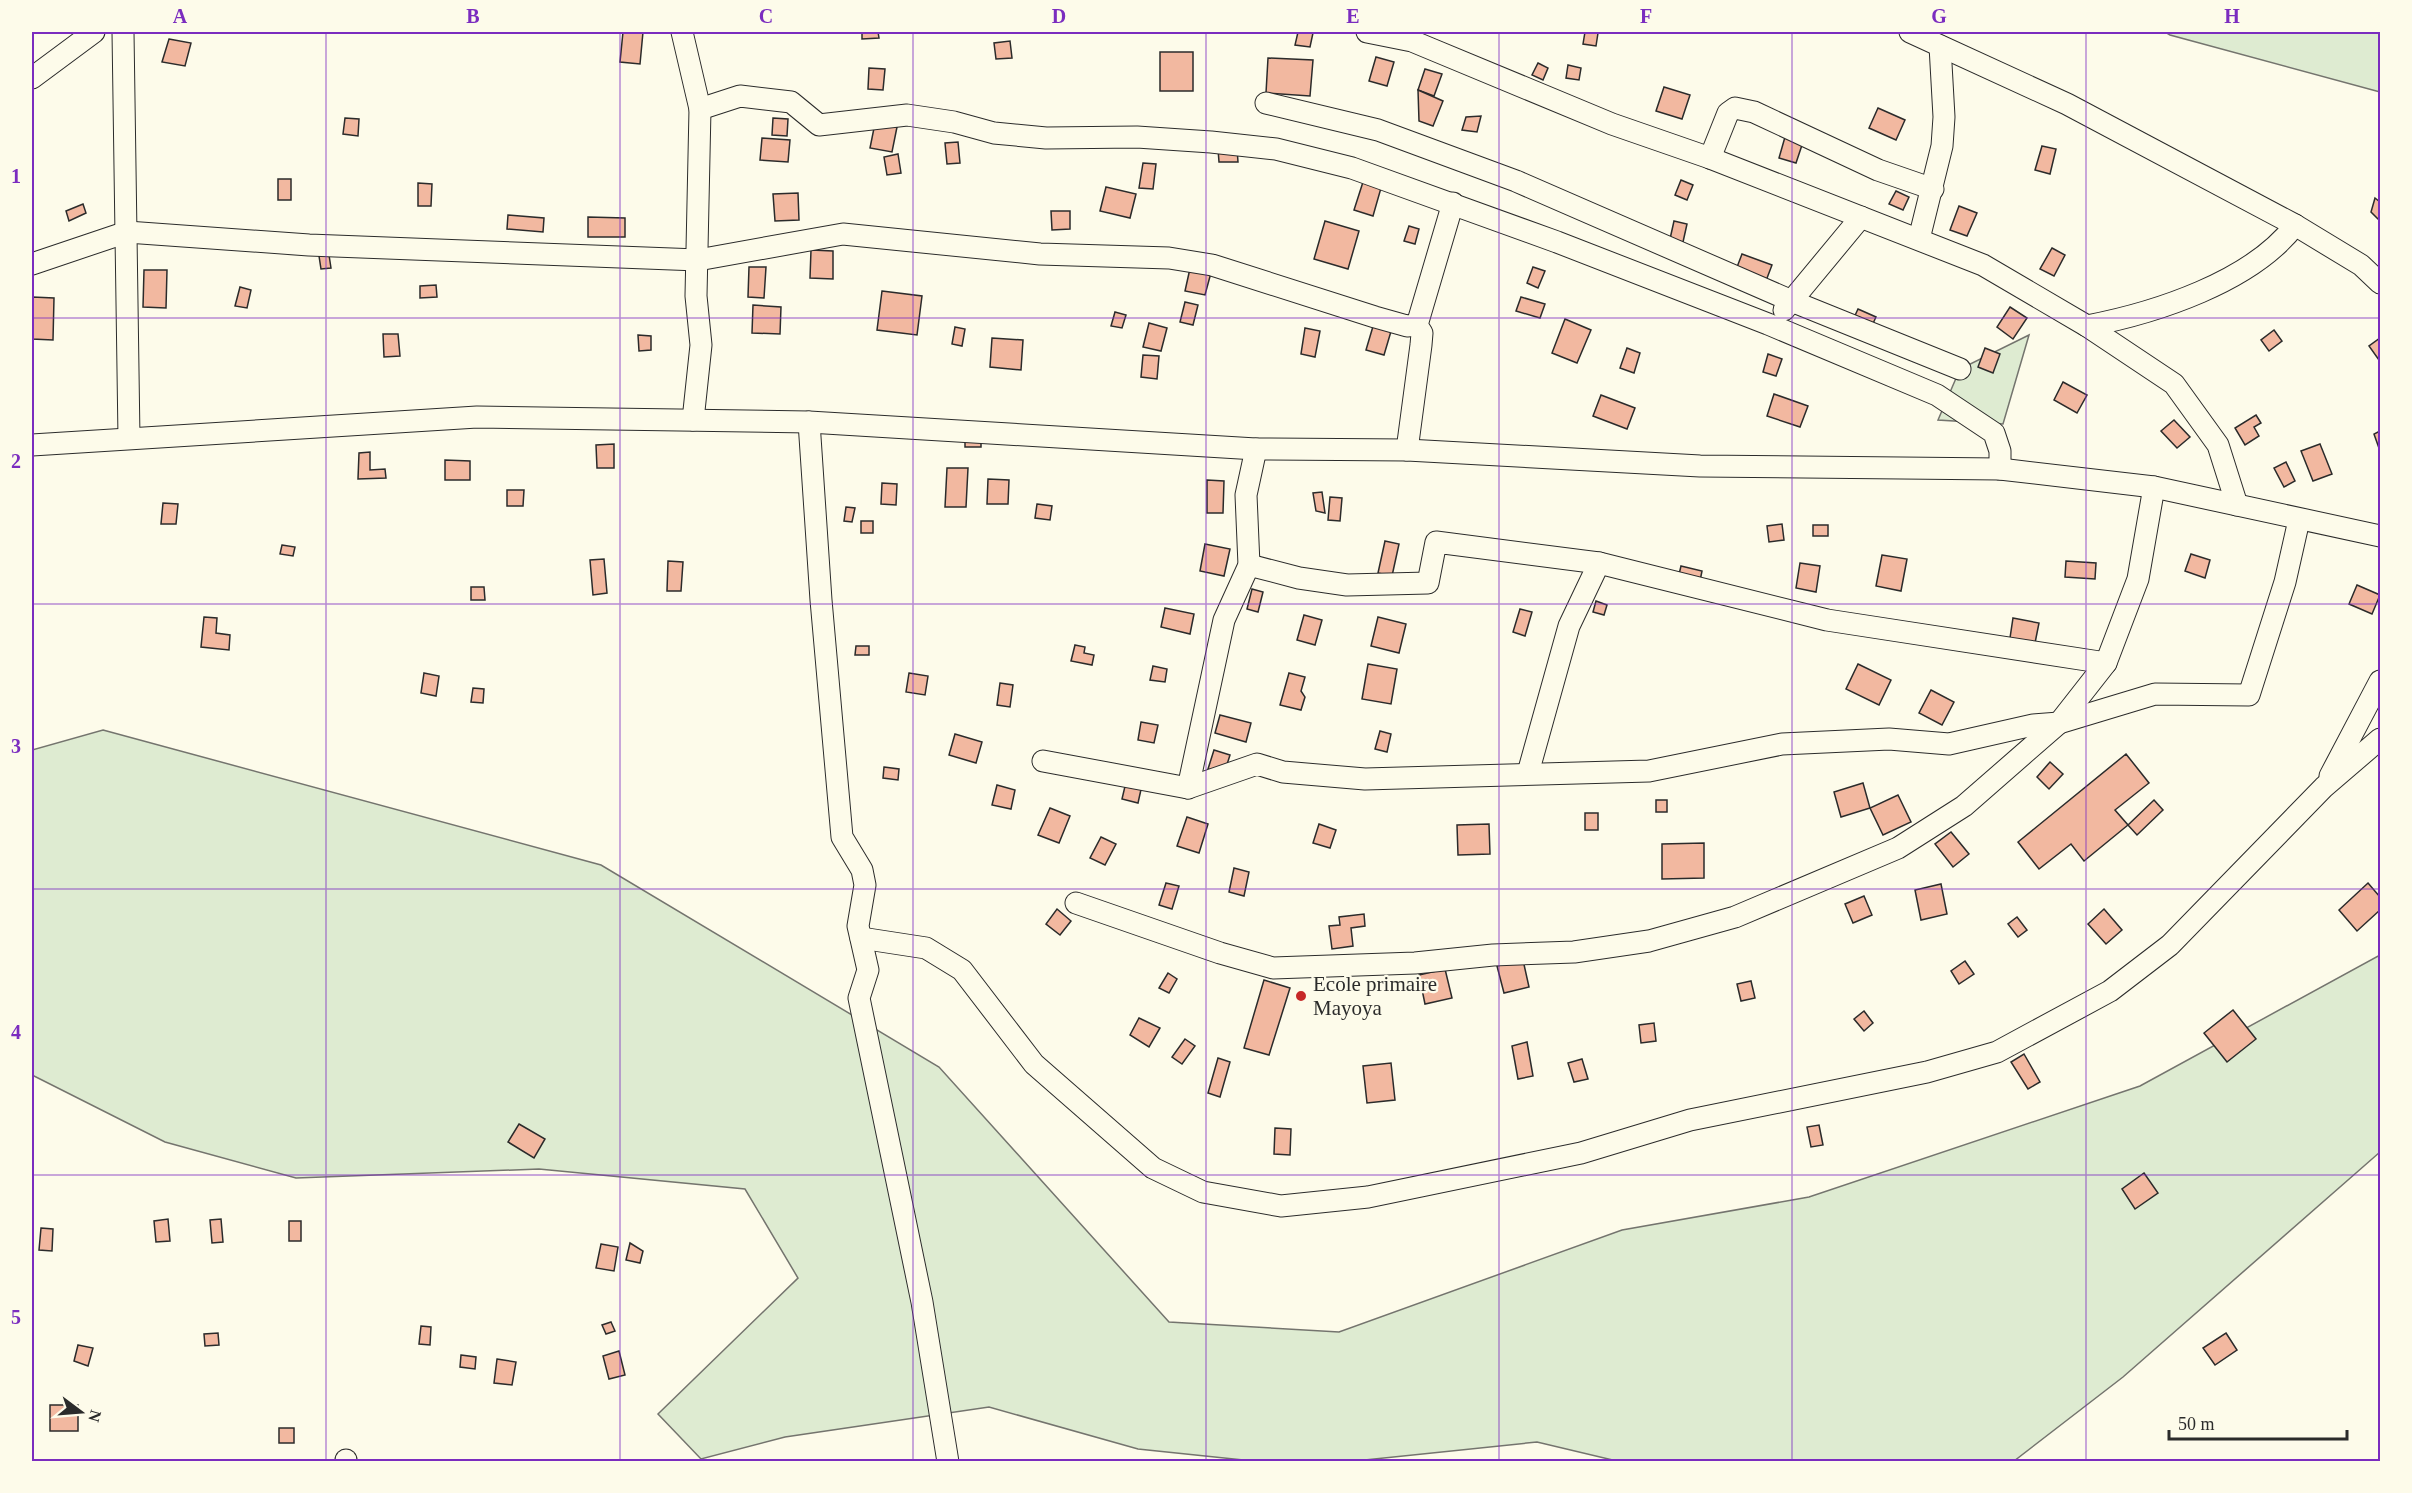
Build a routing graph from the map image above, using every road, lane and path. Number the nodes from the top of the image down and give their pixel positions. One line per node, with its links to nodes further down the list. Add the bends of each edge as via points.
1 (94, 32): 7 (street)
2 (123, 32): 15 (street)
3 (682, 32): 9 (street)
4 (1367, 32): 10 (street, via 1412,41 1612,124)
5 (1910, 32): 6 (street)
6 (1940, 46): 11 (street, via 1944,117); 14 (street, via 2067,104)
7 (32, 78)
8 (1266, 103): 20 (street, via 1378,130 1516,181)
9 (699, 109): 12 (street, via 740,96 791,102 819,125 908,115 994,133 1046,138 1137,137 1276,149 1352,168); 17 (street)
10 (1710, 158): 11 (street, via 1728,113 1735,108 1754,112 1878,170); 13 (street)
11 (1933, 189): 16 (street)
12 (1453, 203): 21 (street); 22 (street)
13 (1861, 217): 16 (street); 20 (street)
14 (2295, 225): 19 (street, via 2361,265); 23 (street, via 2262,258 2203,291 2143,314)
15 (127, 232): 17 (street, via 321,245); 18 (street); 27 (street)
16 (1919, 239): 23 (street, via 1983,265)
17 (698, 260): 22 (street, via 843,234 1040,254 1186,259 1375,317); 25 (street, via 696,296 702,345)
18 (32, 264)
19 (2380, 283)
20 (1794, 302): 21 (street); 24 (street)
21 (1768, 324): 31 (street, via 1937,396 1994,433)
22 (1417, 325): 30 (street, via 1422,333)
23 (2087, 326): 33 (street, via 2174,384 2218,445)
24 (1960, 369)
25 (693, 420): 26 (street); 27 (street, via 477,417)
26 (809, 422): 29 (street); 47 (street, via 842,837 862,870 865,885 858,926)
27 (129, 438): 28 (street)
28 (32, 445)
29 (1256, 449): 30 (street); 37 (street, via 1246,495)
30 (1407, 450): 31 (street, via 1700,466)
31 (2000, 469): 32 (street)
32 (2154, 487): 33 (street); 38 (street, via 2138,579)
33 (2237, 505): 34 (street)
34 (2299, 520): 35 (street); 40 (street, via 2285,582 2249,694 2155,694)
35 (2380, 536)
36 (1599, 563): 37 (street, via 1436,542 1428,583 1371,586 1299,578); 38 (street, via 1827,620); 43 (street, via 1569,626)
37 (1249, 564): 45 (street, via 1224,620)
38 (2106, 663): 40 (street)
39 (2380, 681): 44 (street)
40 (2059, 723): 43 (street, via 1949,744 1889,739 1782,744 1649,771); 46 (street, via 1964,806 1898,848 1735,917 1649,941 1574,952 1274,968)
41 (2380, 739): 44 (street)
42 (1044, 761): 45 (street)
43 (1528, 773): 45 (street, via 1365,779 1283,771 1257,764)
44 (2324, 787): 47 (street, via 2169,945 2110,991 1997,1052 1927,1072 1690,1120 1581,1153 1482,1175 1368,1197 1281,1206 1203,1192 1153,1168 1034,1064 962,970 926,948)
45 (1188, 788)
46 (1076, 903)
47 (861, 938): 48 (street, via 868,970 859,998 922,1302)
48 (948, 1461)

